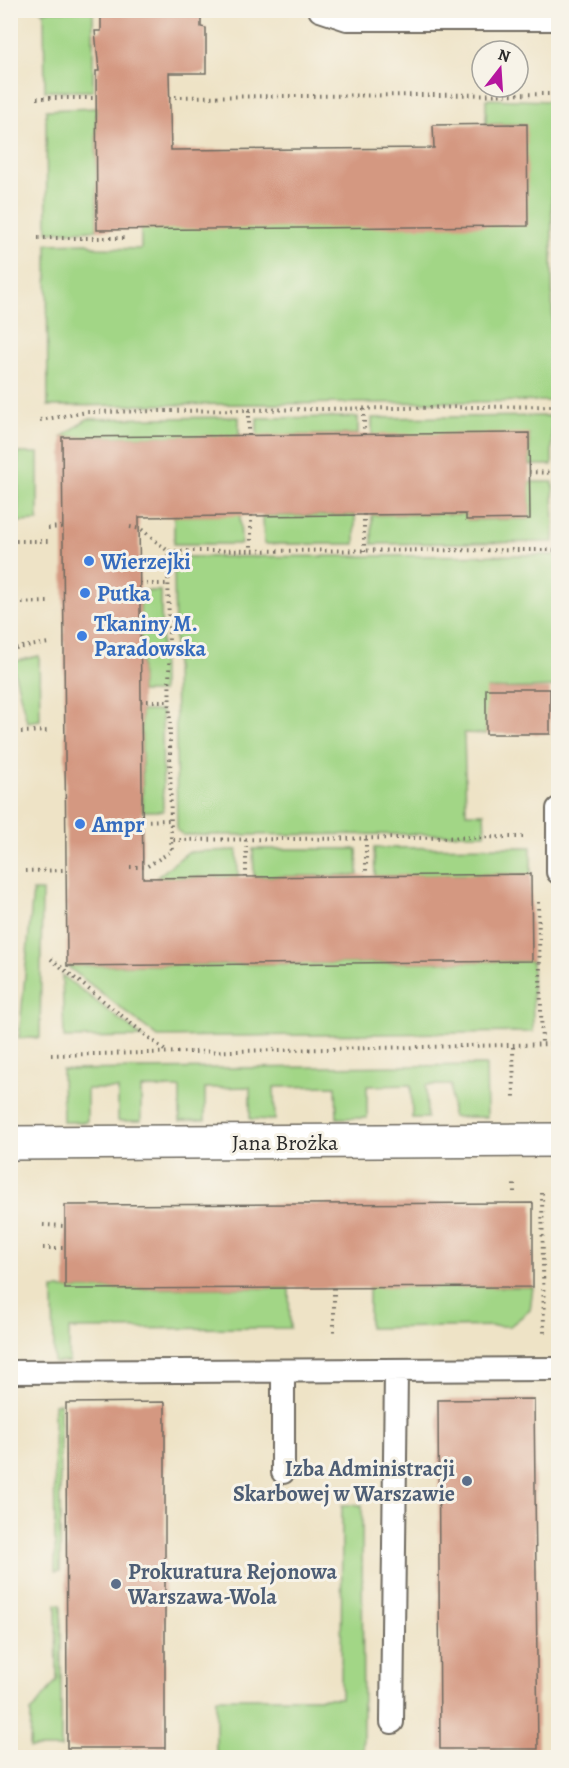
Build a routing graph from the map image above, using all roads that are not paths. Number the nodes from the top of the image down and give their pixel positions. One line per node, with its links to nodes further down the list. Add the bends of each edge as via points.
1 (320, 10): 2 (lane, via 347,19)
2 (558, 19)
3 (558, 809): 4 (lane)
4 (558, 838): 5 (lane)
5 (558, 872)
6 (558, 1140): 7 (street, Jana Brożka)
7 (10, 1143)
8 (551, 1369): 9 (lane)
9 (396, 1371): 11 (lane); 13 (lane)
10 (10, 1372): 11 (lane)
11 (283, 1372): 12 (lane)
12 (283, 1472)
13 (392, 1722)

